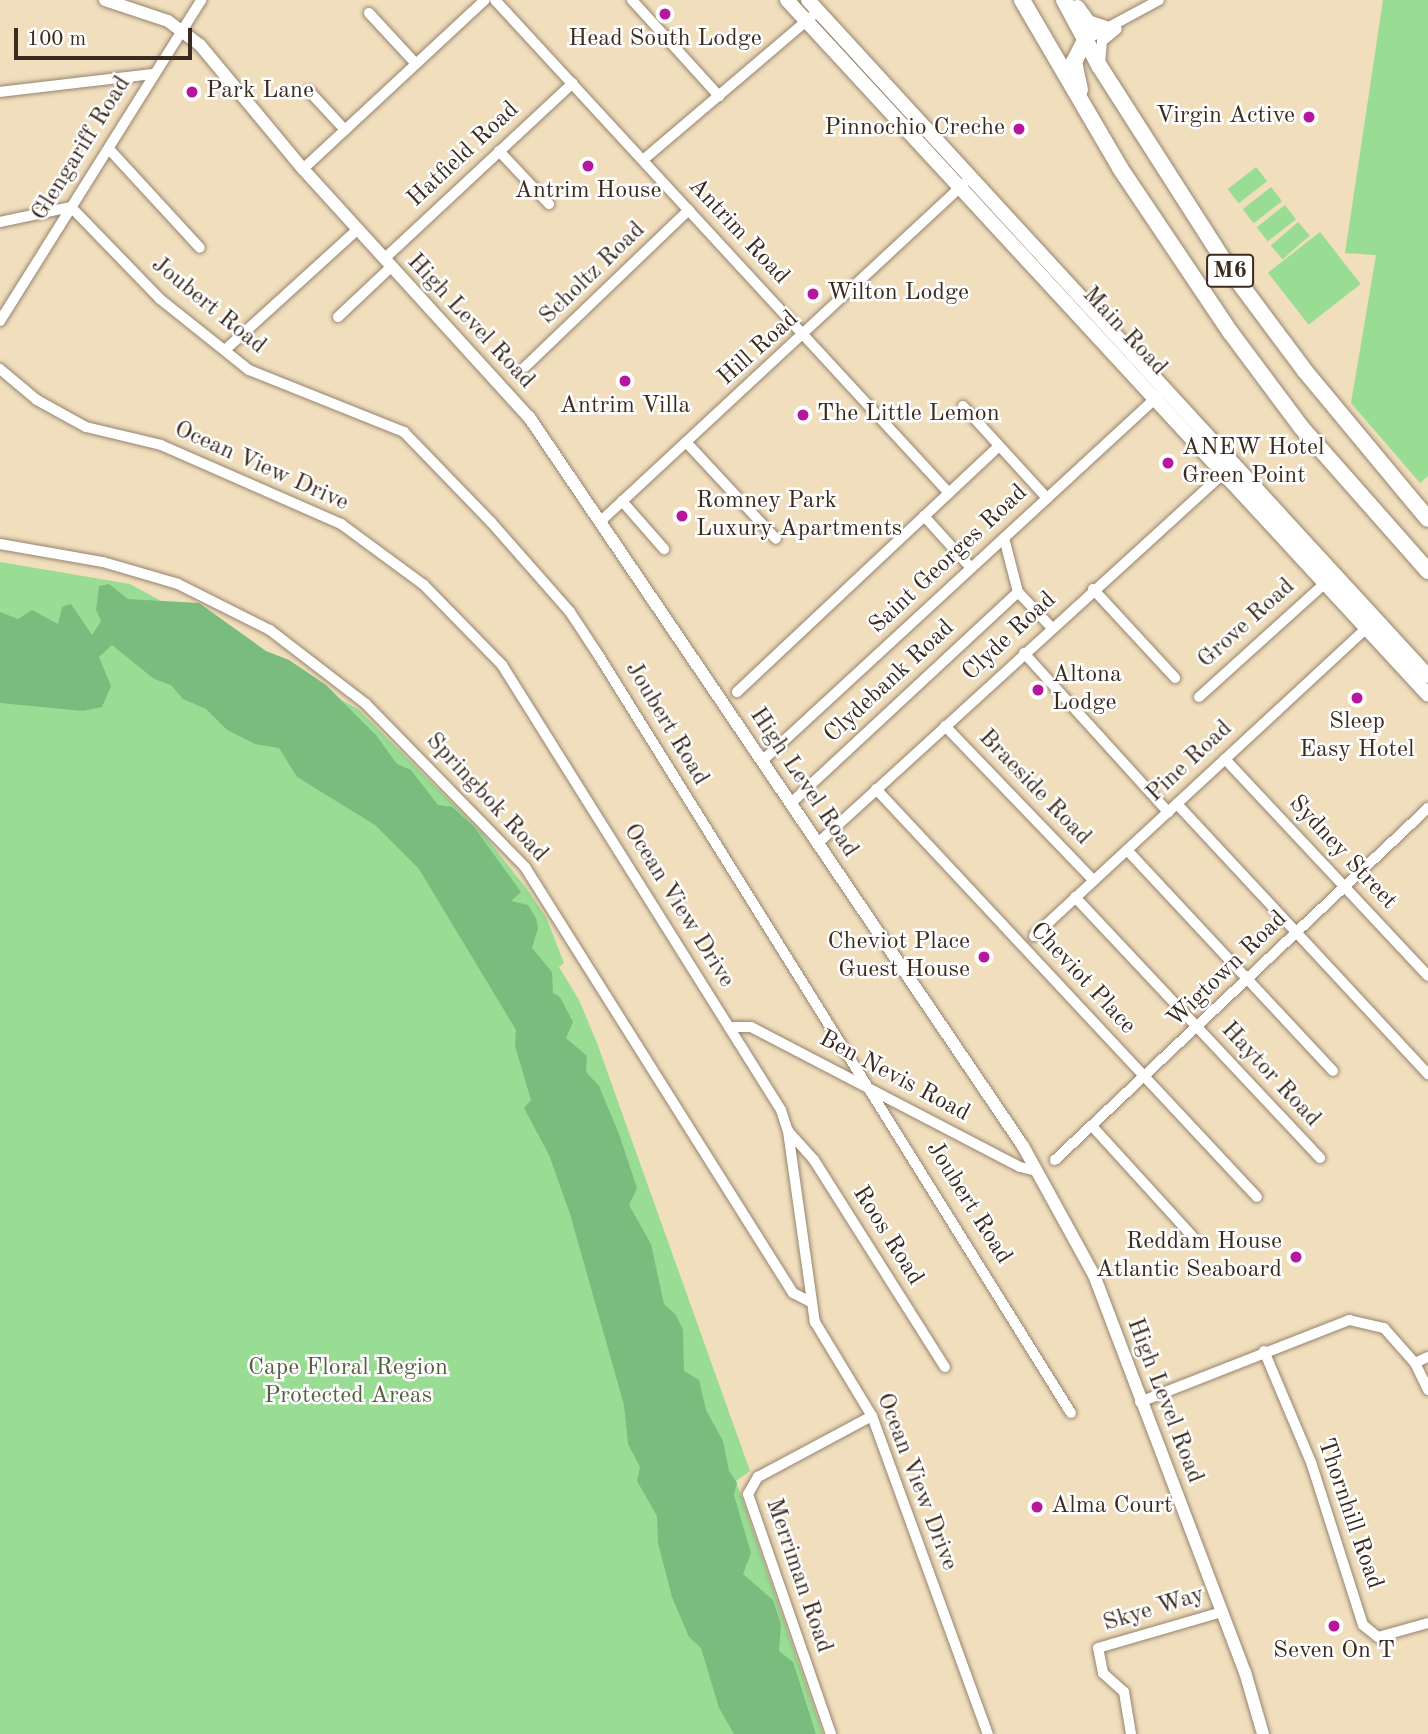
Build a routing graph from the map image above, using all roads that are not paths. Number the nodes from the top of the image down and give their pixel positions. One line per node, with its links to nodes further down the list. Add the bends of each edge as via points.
1 (105, 0): 15 (street, High Level Road)
2 (201, 0): 15 (street, Glengariff Road)
3 (485, 0): 18 (street)
4 (495, 0): 21 (street, Antrim Road)
5 (632, 0): 24 (street)
6 (787, 0): 14 (main road, Main Road)
7 (1022, 0): 36 (main road, M6)
8 (1064, 0): 17 (main road, M6)
9 (1072, 0): 16 (main road, via 1086,21)
10 (1159, 0): 13 (street)
11 (813, 5): 14 (street); 30 (main road, Main Road)
12 (369, 13): 18 (street)
13 (1129, 17): 16 (street); 19 (street, via 1102,41)
14 (806, 20): 24 (street); 31 (main road, Main Road)
15 (182, 29): 20 (street, Glengariff Road); 29 (street, High Level Road)
16 (1105, 29): 17 (street)
17 (1085, 40): 19 (main road, M6); 36 (main road, via 1076,52 1076,82)
18 (416, 64): 25 (street)
19 (1100, 67): 55 (main road, M6, via 1262,315)
20 (154, 74): 23 (street); 26 (street, Glengariff Road)
21 (573, 83): 27 (street, Hatfield Road); 28 (street, Antrim Road)
22 (309, 91): 25 (street)
23 (0, 92)
24 (719, 96): 28 (street)
25 (345, 130): 29 (street)
26 (109, 149): 33 (street, Glengariff Road); 38 (street)
27 (499, 151): 32 (street); 39 (street, Hatfield Road)
28 (643, 160): 34 (street, Antrim Road)
29 (303, 169): 37 (street, High Level Road)
30 (971, 177): 31 (street, Hill Road); 46 (main road, Main Road)
31 (960, 188): 42 (street, Hill Road); 46 (main road, Main Road)
32 (549, 204)
33 (71, 207): 35 (street); 41 (street, Glengariff Road); 43 (street, Joubert Road, via 160,299)
34 (689, 210): 42 (street, Antrim Road); 44 (street, Scholtz Road)
35 (0, 222)
36 (1155, 223): 62 (main road, M6, via 1301,426)
37 (358, 230): 39 (street, High Level Road); 43 (street)
38 (200, 248)
39 (388, 263): 40 (street, Hatfield Road); 56 (street, High Level Road, via 530,417)
40 (338, 317)
41 (0, 321)
42 (805, 336): 48 (street, Hill Road); 51 (street, Antrim Road)
43 (225, 350): 96 (street, Joubert Road, via 249,370 413,439 570,612)
44 (525, 367)
45 (0, 369): 91 (street, Ocean View Drive, via 37,400 86,427 161,445 324,515 424,585 512,679)
46 (1159, 394): 50 (main road, Main Road); 52 (street, Saint Georges Road)
47 (963, 406): 49 (street)
48 (686, 443): 53 (street, Hill Road); 58 (street)
49 (999, 446): 51 (street); 52 (street)
50 (1228, 469): 63 (main road, Main Road); 64 (street, Clyde Road); 66 (main road, Main Road)
51 (949, 493): 54 (street)
52 (1047, 498): 57 (street, Saint Georges Road)
53 (622, 501): 56 (street, Hill Road); 60 (street)
54 (924, 516): 61 (street); 71 (street)
55 (1428, 519)
56 (602, 520): 76 (street, High Level Road)
57 (1004, 538): 61 (street, Saint Georges Road); 65 (street)
58 (776, 539)
59 (0, 544): 104 (street, Springbok Road, via 103,562 178,584 271,630 366,704 524,867 793,1293)
60 (664, 549)
61 (971, 568): 76 (street, Saint Georges Road)
62 (1428, 572)
63 (1325, 583): 66 (main road, Main Road); 73 (street, Grove Road)
64 (1093, 589): 67 (street, Clyde Road); 70 (street)
65 (1018, 592): 67 (street); 78 (street, Clydebank Road)
66 (1371, 624): 69 (main road, Main Road); 72 (main road, Main Road); 75 (street, Pine Road)
67 (1051, 627): 68 (street, Clyde Road)
68 (1024, 653): 74 (street, Clyde Road); 81 (street)
69 (1428, 676)
70 (1175, 678)
71 (737, 692)
72 (1428, 695)
73 (1199, 697)
74 (945, 726): 77 (street, Clyde Road); 84 (street, Braeside Road)
75 (1225, 758): 79 (street, Pine Road); 85 (street, Sydney Street)
76 (762, 761): 78 (street, High Level Road)
77 (876, 789): 82 (street, Clyde Road); 95 (street, Cheviot Place)
78 (791, 803): 82 (street, High Level Road)
79 (1177, 804): 81 (street, Pine Road); 87 (street)
80 (1428, 808): 85 (street, Wigtown Road)
81 (1168, 812): 83 (street, Pine Road)
82 (818, 843): 101 (street, High Level Road)
83 (1127, 850): 84 (street, Pine Road); 90 (street)
84 (1093, 880): 86 (street, Pine Road)
85 (1344, 886): 87 (street, Wigtown Road); 89 (street, Sydney Street)
86 (1075, 898): 88 (street, Pine Road); 92 (street, Haytor Road)
87 (1295, 934): 90 (street, Wigtown Road); 94 (street)
88 (1034, 936)
89 (1428, 976)
90 (1247, 980): 92 (street, Wigtown Road); 93 (street)
91 (729, 1027): 96 (street, Ben Nevis Road, via 751,1027); 98 (street, Ocean View Drive, via 781,1110)
92 (1197, 1028): 95 (street, Wigtown Road); 99 (street, Haytor Road)
93 (1333, 1071)
94 (1428, 1074)
95 (1144, 1078): 97 (street, Wigtown Road); 102 (street, Cheviot Place)
96 (867, 1086): 101 (street, Ben Nevis Road, via 1020,1167); 111 (street, Joubert Road)
97 (1092, 1126): 100 (street, Wigtown Road); 103 (street)
98 (788, 1131): 104 (street, Ocean View Drive); 108 (street, Roos Road, via 814,1160)
99 (1320, 1158)
100 (1055, 1160)
101 (1038, 1171): 110 (street, High Level Road, via 1094,1275)
102 (1257, 1197)
103 (1193, 1237)
104 (811, 1302): 112 (street, Ocean View Drive, via 820,1333)
105 (1264, 1351): 107 (street, via 1338,1322 1364,1320 1384,1328); 110 (street); 114 (street, Thornhill Road, via 1311,1462 1363,1625 1378,1637)
106 (1428, 1357): 107 (street)
107 (1415, 1363): 109 (street)
108 (945, 1367)
109 (1428, 1390)
110 (1140, 1402): 113 (street, High Level Road)
111 (1071, 1413)
112 (872, 1416): 115 (street, Merriman Road, via 758,1477 748,1494); 116 (street, Ocean View Drive)
113 (1222, 1612): 117 (street, Skye Way, via 1098,1648 1103,1673 1124,1692); 118 (street, High Level Road)
114 (1428, 1623)
115 (831, 1734)
116 (988, 1734)
117 (1131, 1734)
118 (1263, 1734)

